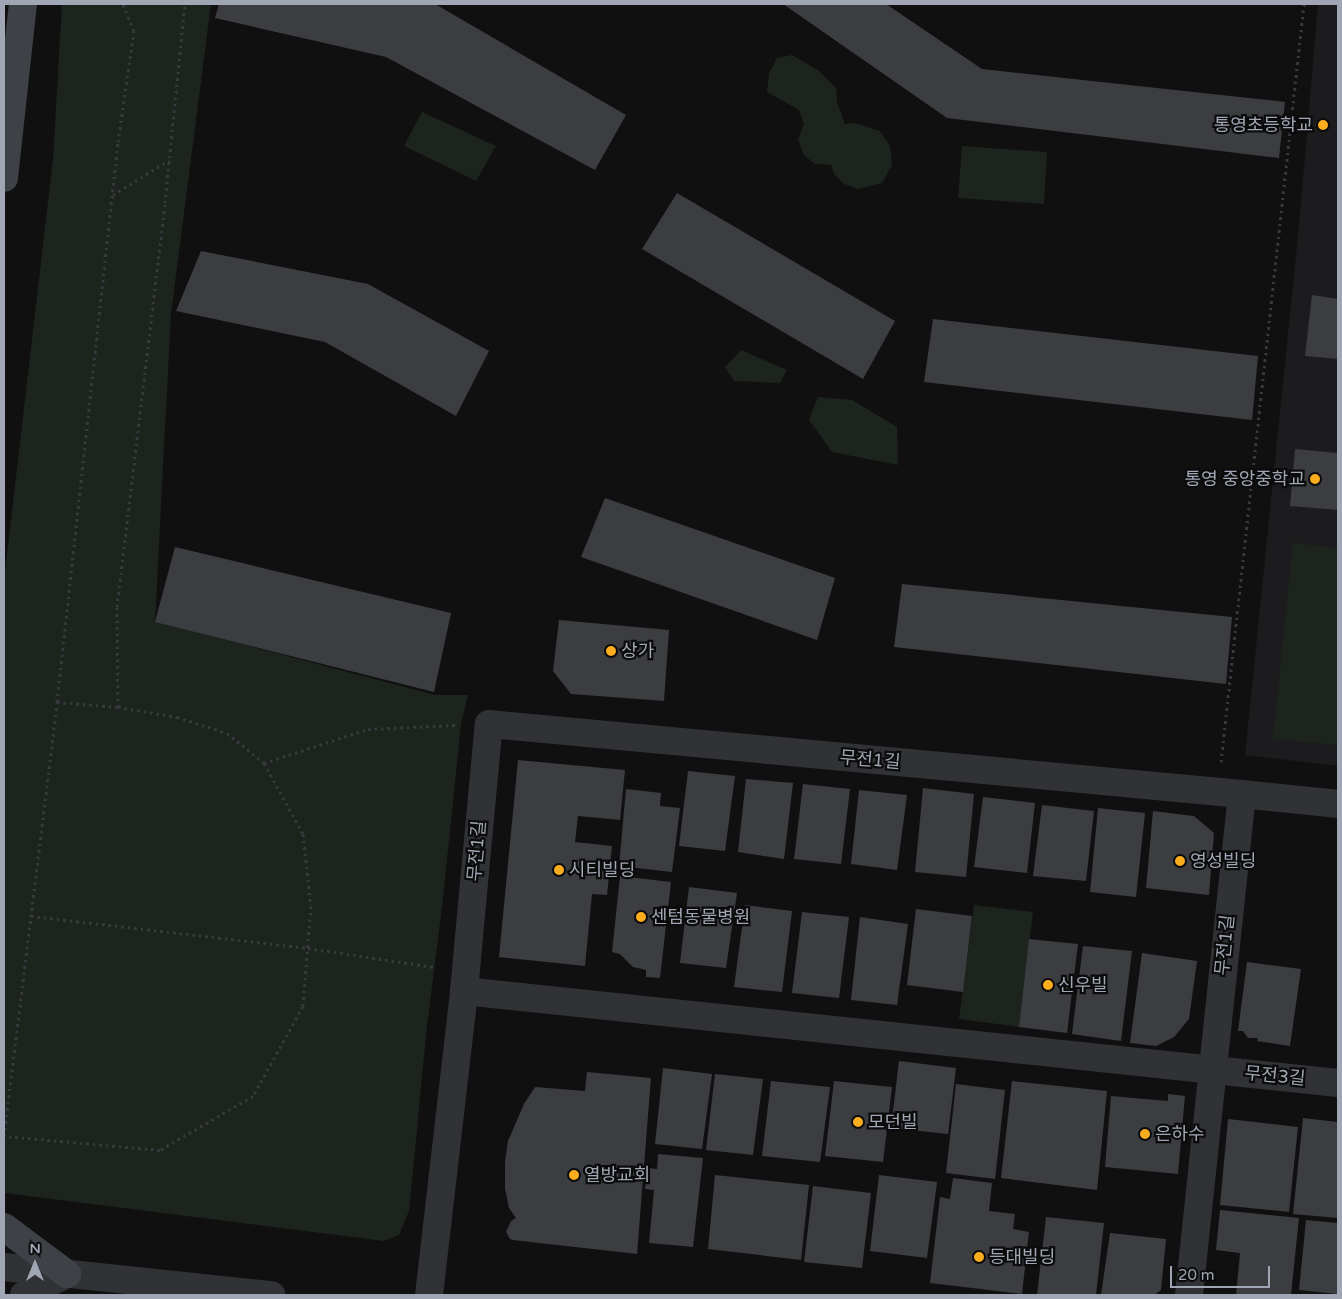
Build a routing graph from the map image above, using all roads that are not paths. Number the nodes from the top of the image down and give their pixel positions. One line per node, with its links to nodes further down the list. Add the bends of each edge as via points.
1 (23, 4): 2 (main road)
2 (4, 178)
3 (1230, 793): 4 (street); 5 (street, 무전1길, via 489,724); 6 (street, 무전1길)
4 (1338, 804)
5 (464, 981): 6 (street); 13 (street, 무전1길)
6 (1211, 1070): 7 (street, 무전3길); 14 (street, 무전1길)
7 (1338, 1083)
8 (4, 1227): 10 (main road)
9 (4, 1267): 10 (street)
10 (67, 1274): 11 (street); 12 (street)
11 (24, 1295)
12 (272, 1295)
13 (429, 1295)
14 (1189, 1295)

